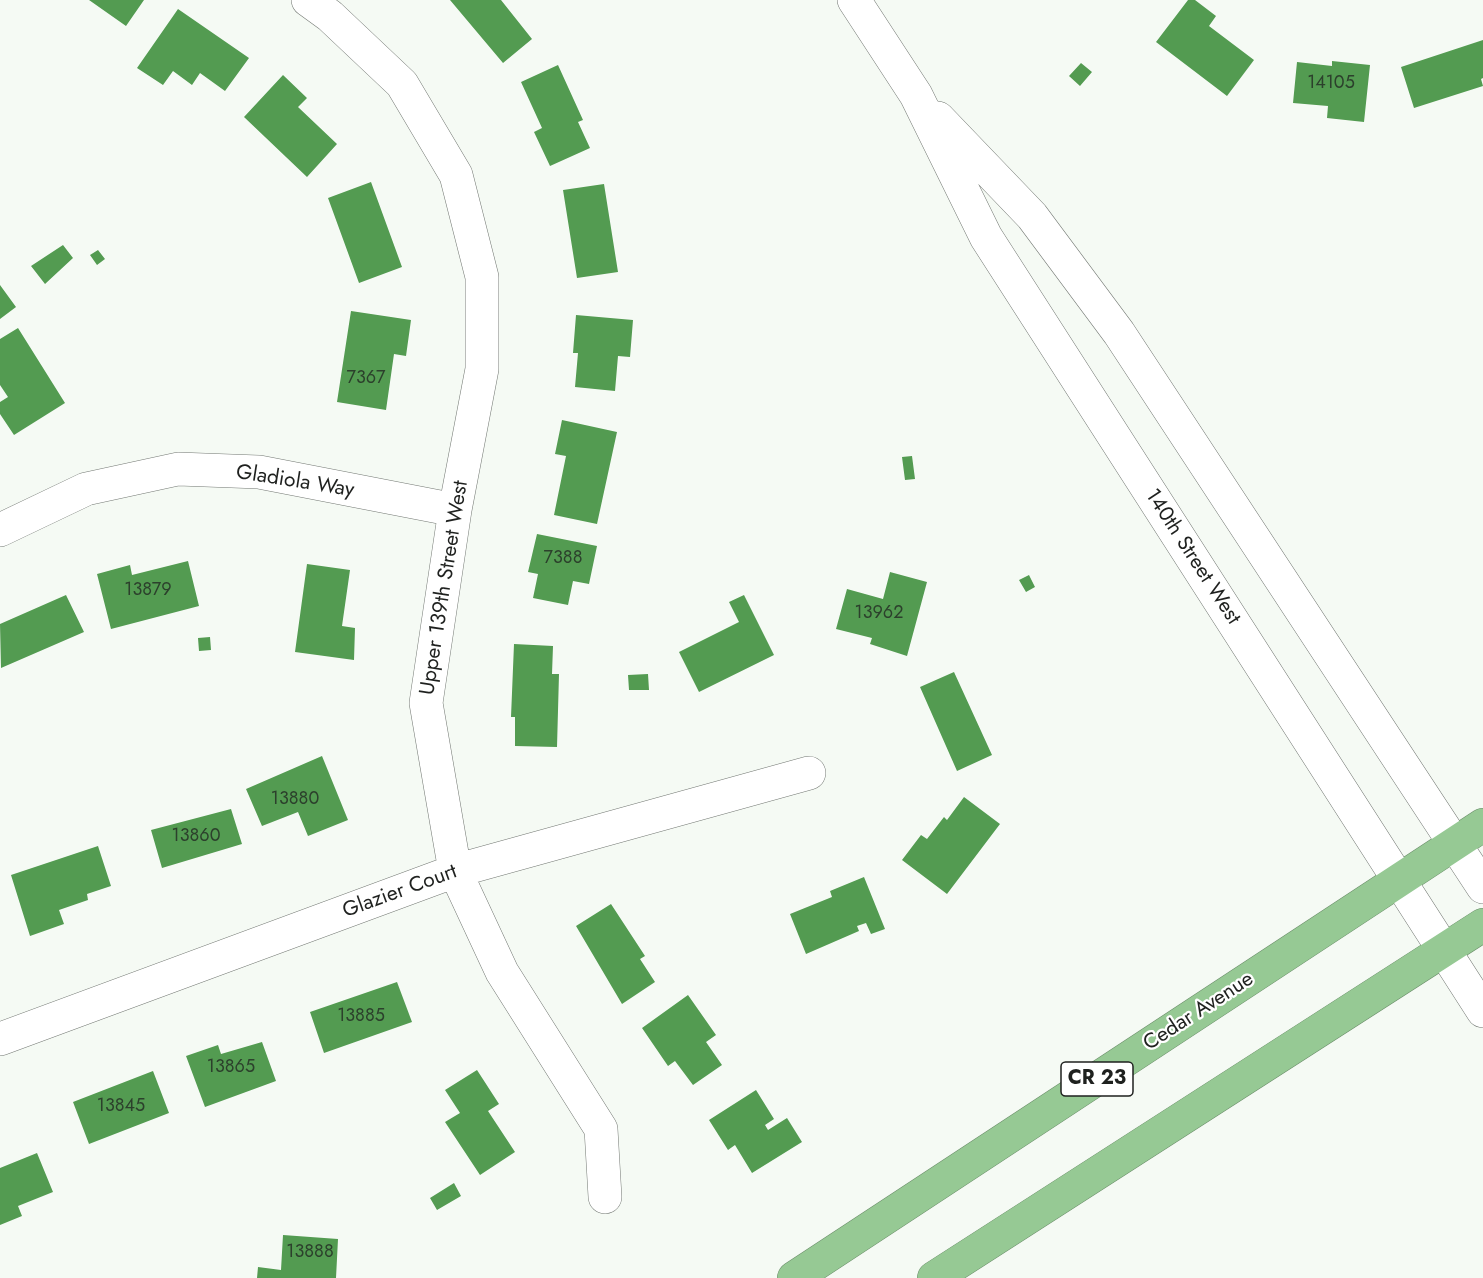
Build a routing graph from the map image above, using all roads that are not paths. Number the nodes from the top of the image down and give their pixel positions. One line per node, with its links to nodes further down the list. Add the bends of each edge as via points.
1 (308, 0): 4 (street, Upper 139th Street West, via 402,84 456,175 482,277 482,369)
2 (854, 0): 3 (street, 140th Street West)
3 (916, 95): 8 (street, 140th Street West, via 1032,216 1119,333); 10 (street, 140th Street West, via 986,237)
4 (455, 510): 5 (street, Gladiola Way, via 259,472 178,469 86,489); 9 (street, Upper 139th Street West, via 426,703)
5 (0, 530)
6 (809, 773): 9 (street, Glazier Court)
7 (1483, 825): 8 (highway, Cedar Avenue / CR 23)
8 (1455, 844): 10 (highway, Cedar Avenue / CR 23); 11 (street, 140th Street West)
9 (455, 871): 15 (street, Glazier Court); 16 (street, Upper 139th Street West, via 502,972 602,1129)
10 (1400, 880): 13 (street, 140th Street West); 17 (highway, Cedar Avenue / CR 23)
11 (1483, 887)
12 (1483, 925): 13 (highway)
13 (1445, 950): 14 (street, 140th Street West); 18 (highway)
14 (1483, 1011)
15 (0, 1039)
16 (605, 1197)
17 (794, 1278)
18 (934, 1278)

